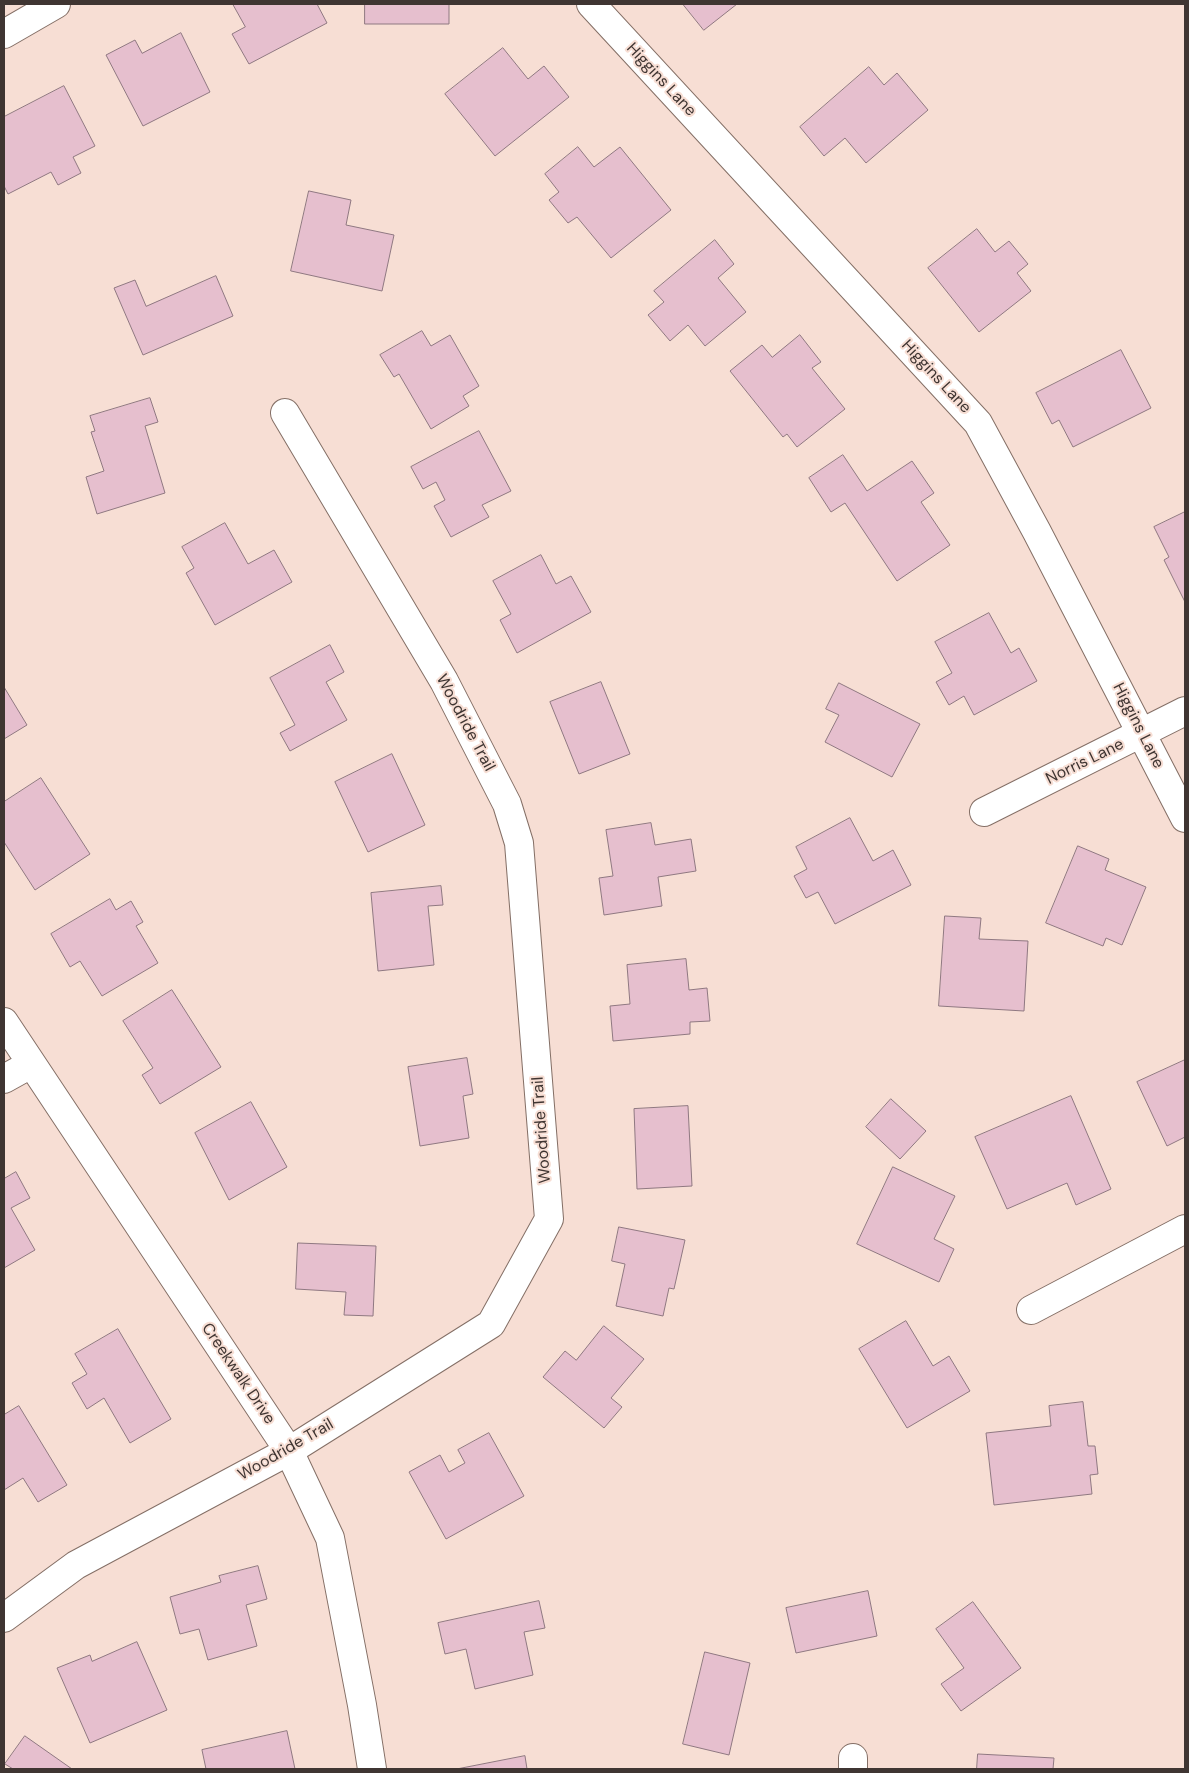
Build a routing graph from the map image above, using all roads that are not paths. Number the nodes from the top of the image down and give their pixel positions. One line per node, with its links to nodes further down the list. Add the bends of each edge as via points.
1 (56, 4): 3 (street)
2 (591, 4): 6 (street, Higgins Lane, via 978,423)
3 (4, 34)
4 (285, 414): 14 (street, Woodride Trail, via 444,681 507,804 520,843 549,1219 491,1324)
5 (1185, 711): 6 (street, Norris Lane)
6 (1142, 734): 7 (street, Norris Lane); 8 (street, Higgins Lane)
7 (984, 812)
8 (1185, 818)
9 (4, 1022): 10 (street, Creekwalk Drive)
10 (31, 1064): 11 (street); 14 (street, Creekwalk Drive)
11 (4, 1079)
12 (1185, 1229): 13 (street)
13 (1031, 1310)
14 (289, 1451): 15 (street, Woodride Trail, via 76,1565); 16 (street, Creekwalk Drive, via 330,1538)
15 (4, 1618)
16 (372, 1769)

